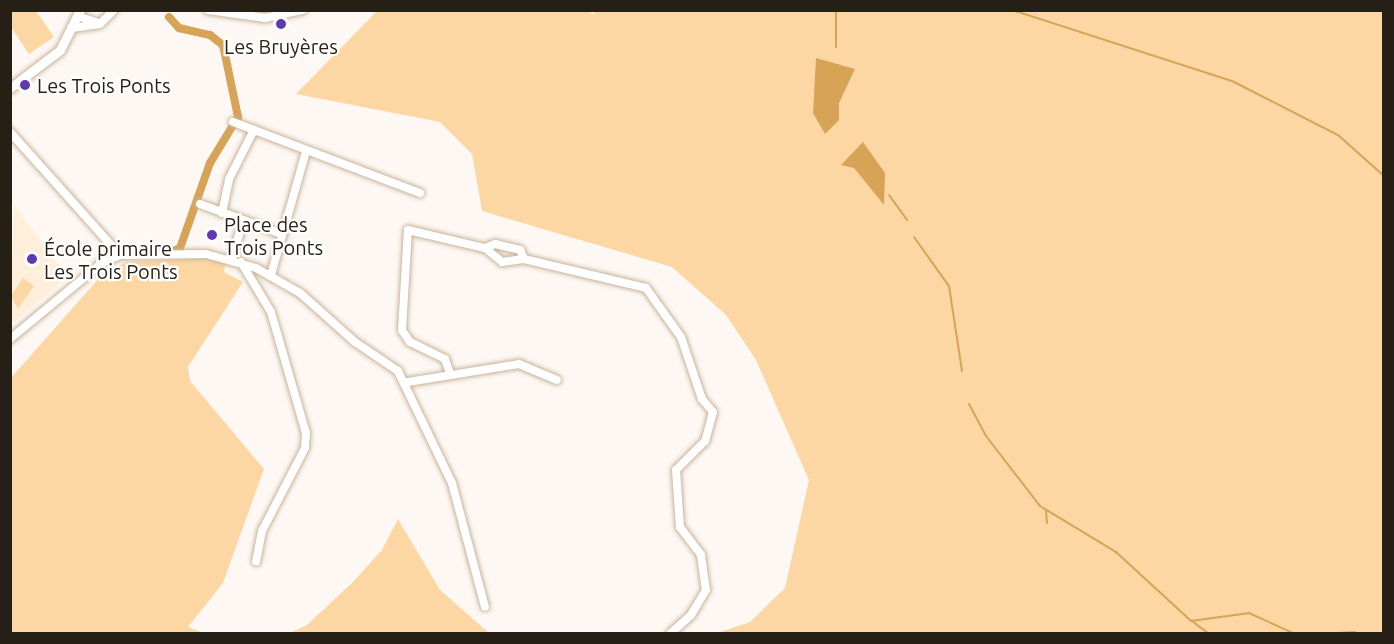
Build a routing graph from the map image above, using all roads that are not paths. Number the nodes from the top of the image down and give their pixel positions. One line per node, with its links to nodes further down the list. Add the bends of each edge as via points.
1 (114, 10): 5 (street)
2 (208, 10): 3 (street, via 265,18)
3 (303, 10)
4 (79, 13): 5 (street); 6 (street)
5 (99, 24): 6 (street)
6 (72, 28): 7 (street, via 60,50)
7 (10, 88)
8 (236, 123): 9 (street)
9 (254, 130): 11 (street); 14 (street, via 229,179)
10 (10, 132): 18 (street)
11 (306, 151): 12 (street); 16 (street)
12 (420, 193)
13 (200, 204): 14 (street)
14 (222, 213): 15 (street)
15 (242, 223): 16 (street); 19 (street)
16 (281, 234): 22 (street)
17 (485, 248): 20 (street, via 502,262); 20 (street, via 495,244 520,250); 24 (street, via 408,230 405,240 402,330 410,342 445,359)
18 (120, 255): 19 (street); 23 (street, via 102,263)
19 (232, 259): 21 (street)
20 (524, 259): 29 (street, via 646,288 681,337 702,399 713,412 705,441 676,470 680,526 701,555 706,590 697,608)
21 (240, 262): 22 (street); 27 (street, via 271,312 306,433 305,448 262,531)
22 (270, 275): 26 (street)
23 (10, 339)
24 (450, 373): 25 (street, via 519,364); 26 (street)
25 (557, 380)
26 (408, 382): 28 (street, via 452,483)
27 (256, 561)
28 (485, 607)
29 (670, 633)

